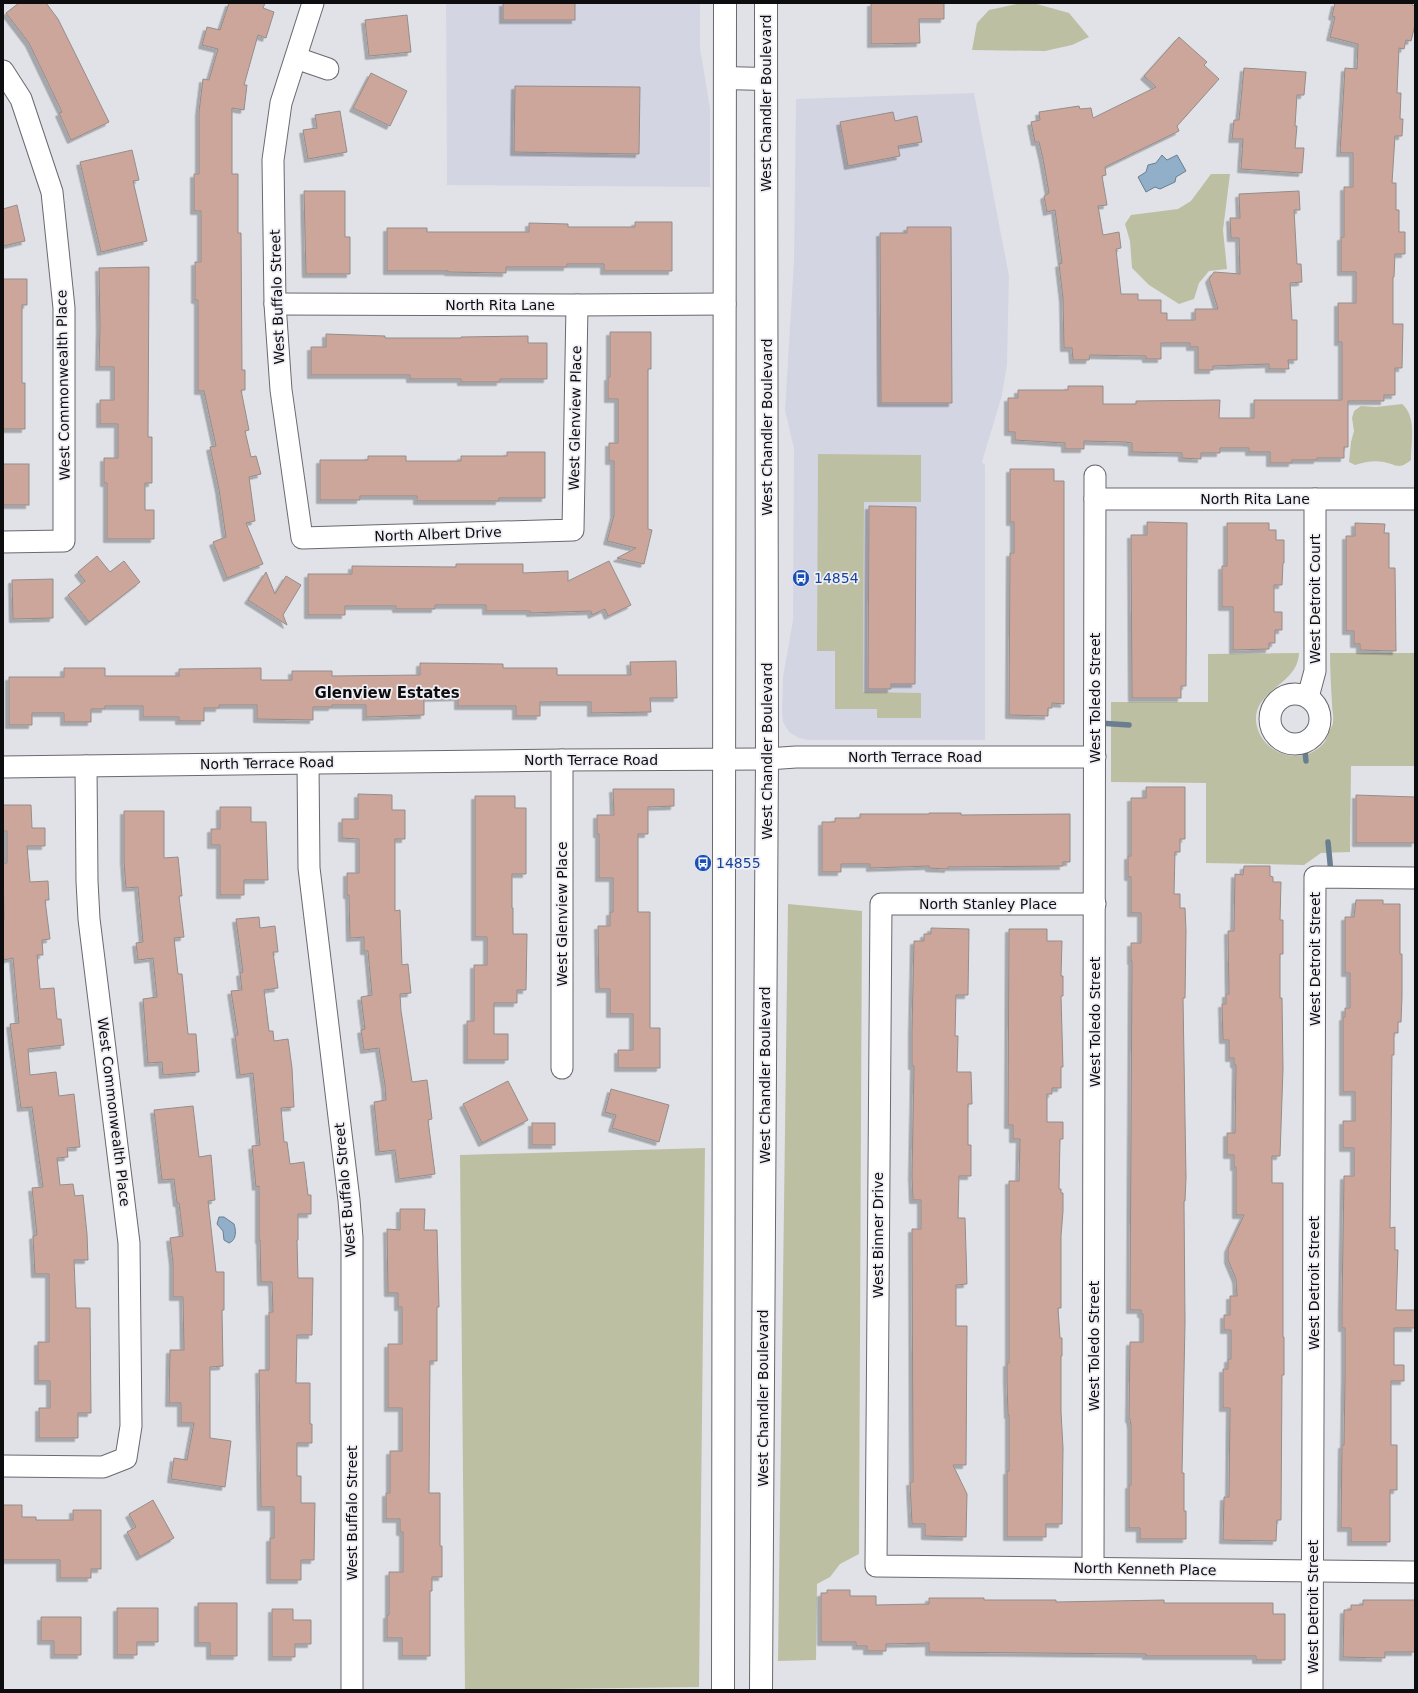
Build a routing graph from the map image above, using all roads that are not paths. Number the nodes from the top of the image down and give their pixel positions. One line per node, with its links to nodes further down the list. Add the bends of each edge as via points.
1 (313, 3): 4 (street, West Buffalo Street)
2 (725, 3): 7 (main road)
3 (766, 3): 8 (main road, West Chandler Boulevard)
4 (296, 58): 5 (street); 9 (street, West Buffalo Street, via 281,103 273,160)
5 (328, 69)
6 (3, 71): 18 (street, West Commonwealth Place, via 20,99 52,192 64,308 64,541)
7 (725, 78): 8 (main road); 10 (main road)
8 (766, 79): 22 (main road, West Chandler Boulevard)
9 (275, 304): 11 (street, North Rita Lane); 17 (street, West Buffalo Street, via 281,390)
10 (725, 304): 11 (street, North Rita Lane); 21 (main road)
11 (577, 305): 16 (street, West Glenview Place)
12 (1095, 476): 13 (street, West Toledo Street)
13 (1095, 499): 14 (street, North Rita Lane); 20 (street, West Toledo Street)
14 (1315, 499): 15 (street, North Rita Lane); 19 (street, West Detroit Court, via 1315,671)
15 (1415, 499)
16 (573, 530): 17 (street, North Albert Drive)
17 (302, 538)
18 (3, 542)
19 (1308, 697)
20 (1095, 757): 22 (street, North Terrace Road); 29 (street, West Toledo Street)
21 (724, 759): 22 (street, North Terrace Road); 23 (street, North Terrace Road); 37 (main road)
22 (767, 759): 38 (main road, West Chandler Boulevard)
23 (562, 760): 24 (street, North Terrace Road); 30 (street, West Glenview Place)
24 (308, 763): 25 (street, North Terrace Road); 36 (street, West Buffalo Street, via 309,868 352,1238)
25 (86, 766): 26 (street, North Terrace Road); 31 (street, West Commonwealth Place, via 89,920 129,1243 131,1426 126,1458 103,1467)
26 (3, 768)
27 (1415, 878): 34 (street, West Detroit Street, via 1315,877)
28 (881, 904): 29 (street, North Stanley Place); 32 (street, West Binner Drive)
29 (1095, 904): 33 (street, West Toledo Street)
30 (562, 1068)
31 (3, 1466)
32 (876, 1566): 33 (street, North Kenneth Place)
33 (1093, 1568): 34 (street, North Kenneth Place)
34 (1314, 1571): 35 (street, North Kenneth Place); 39 (street, West Detroit Street)
35 (1415, 1572)
36 (352, 1690)
37 (723, 1690)
38 (761, 1690)
39 (1312, 1690)

